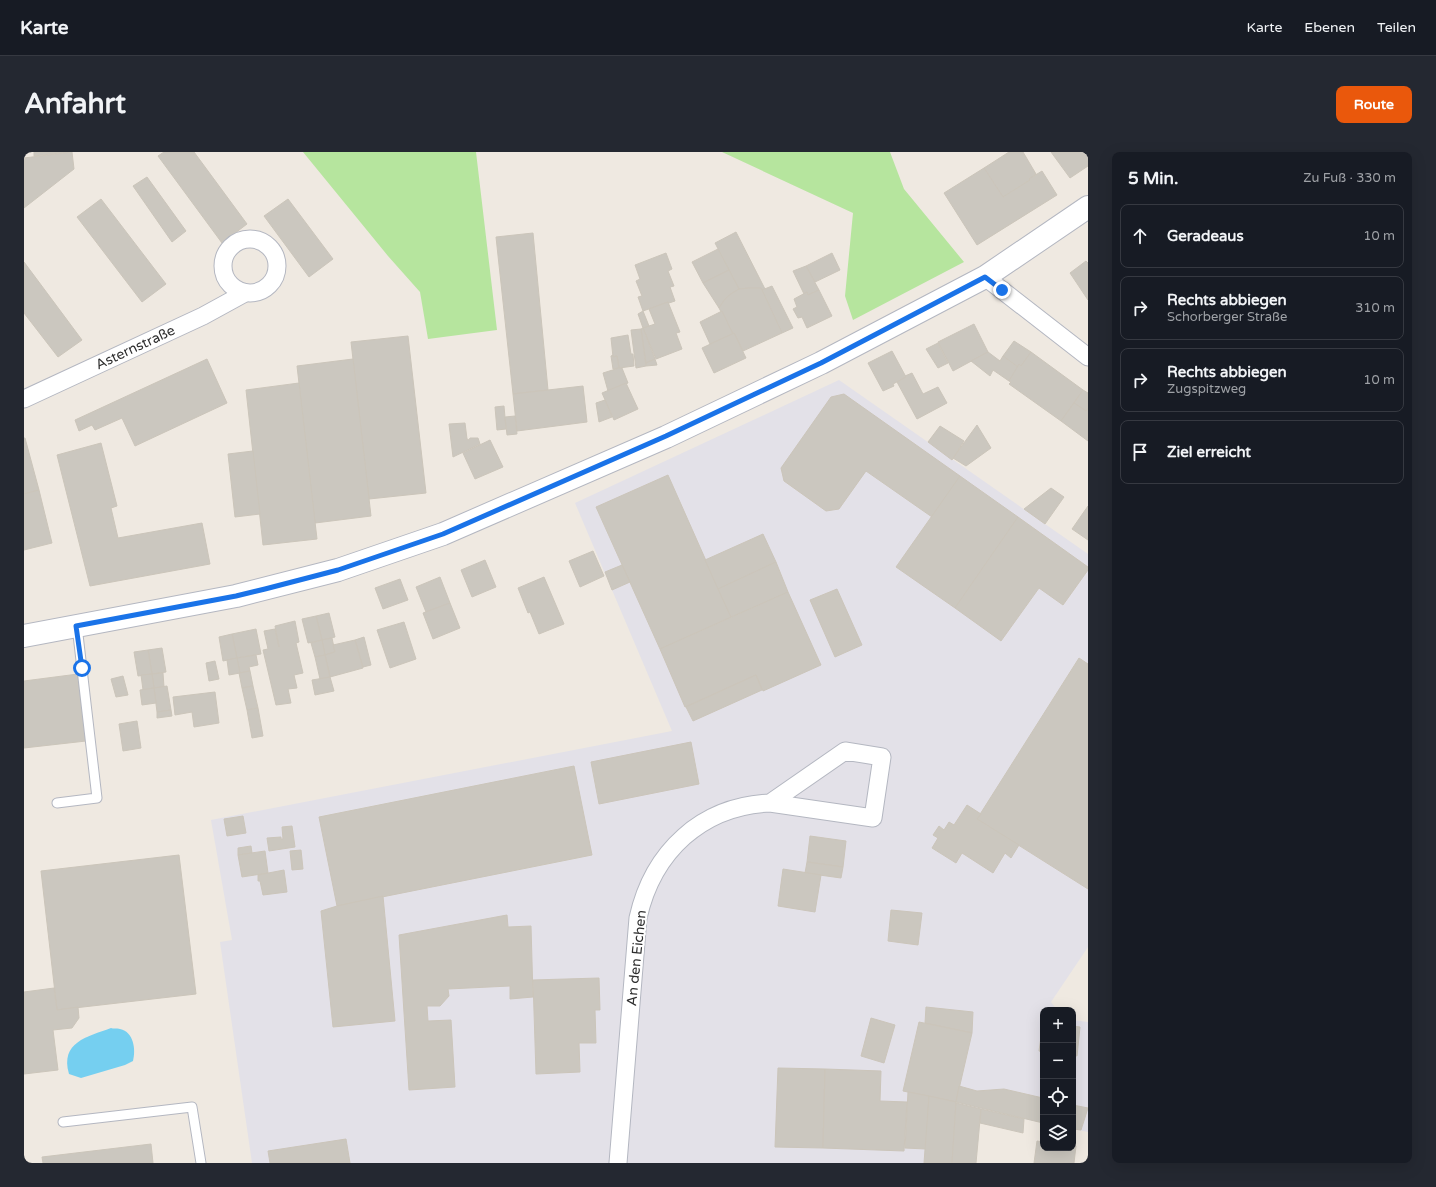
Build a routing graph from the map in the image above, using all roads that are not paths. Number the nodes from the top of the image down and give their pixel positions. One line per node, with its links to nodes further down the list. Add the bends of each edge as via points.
1 (1088, 207): 2 (street)
2 (985, 277): 4 (street); 6 (street, via 821,363 666,436 443,534 338,570 265,589)
3 (245, 293): 5 (street, Asternstraße, via 203,316)
4 (1088, 357)
5 (24, 399)
6 (76, 626): 7 (street); 8 (lane, via 97,798)
7 (24, 636)
8 (57, 803)
9 (770, 803): 9 (street, An den Eichen, via 873,818 882,757 845,752); 12 (street, An den Eichen, via 740,807 700,824 670,850 650,881 641,904 637,925)
10 (63, 1122): 11 (lane, via 192,1107)
11 (201, 1163)
12 (618, 1163)

